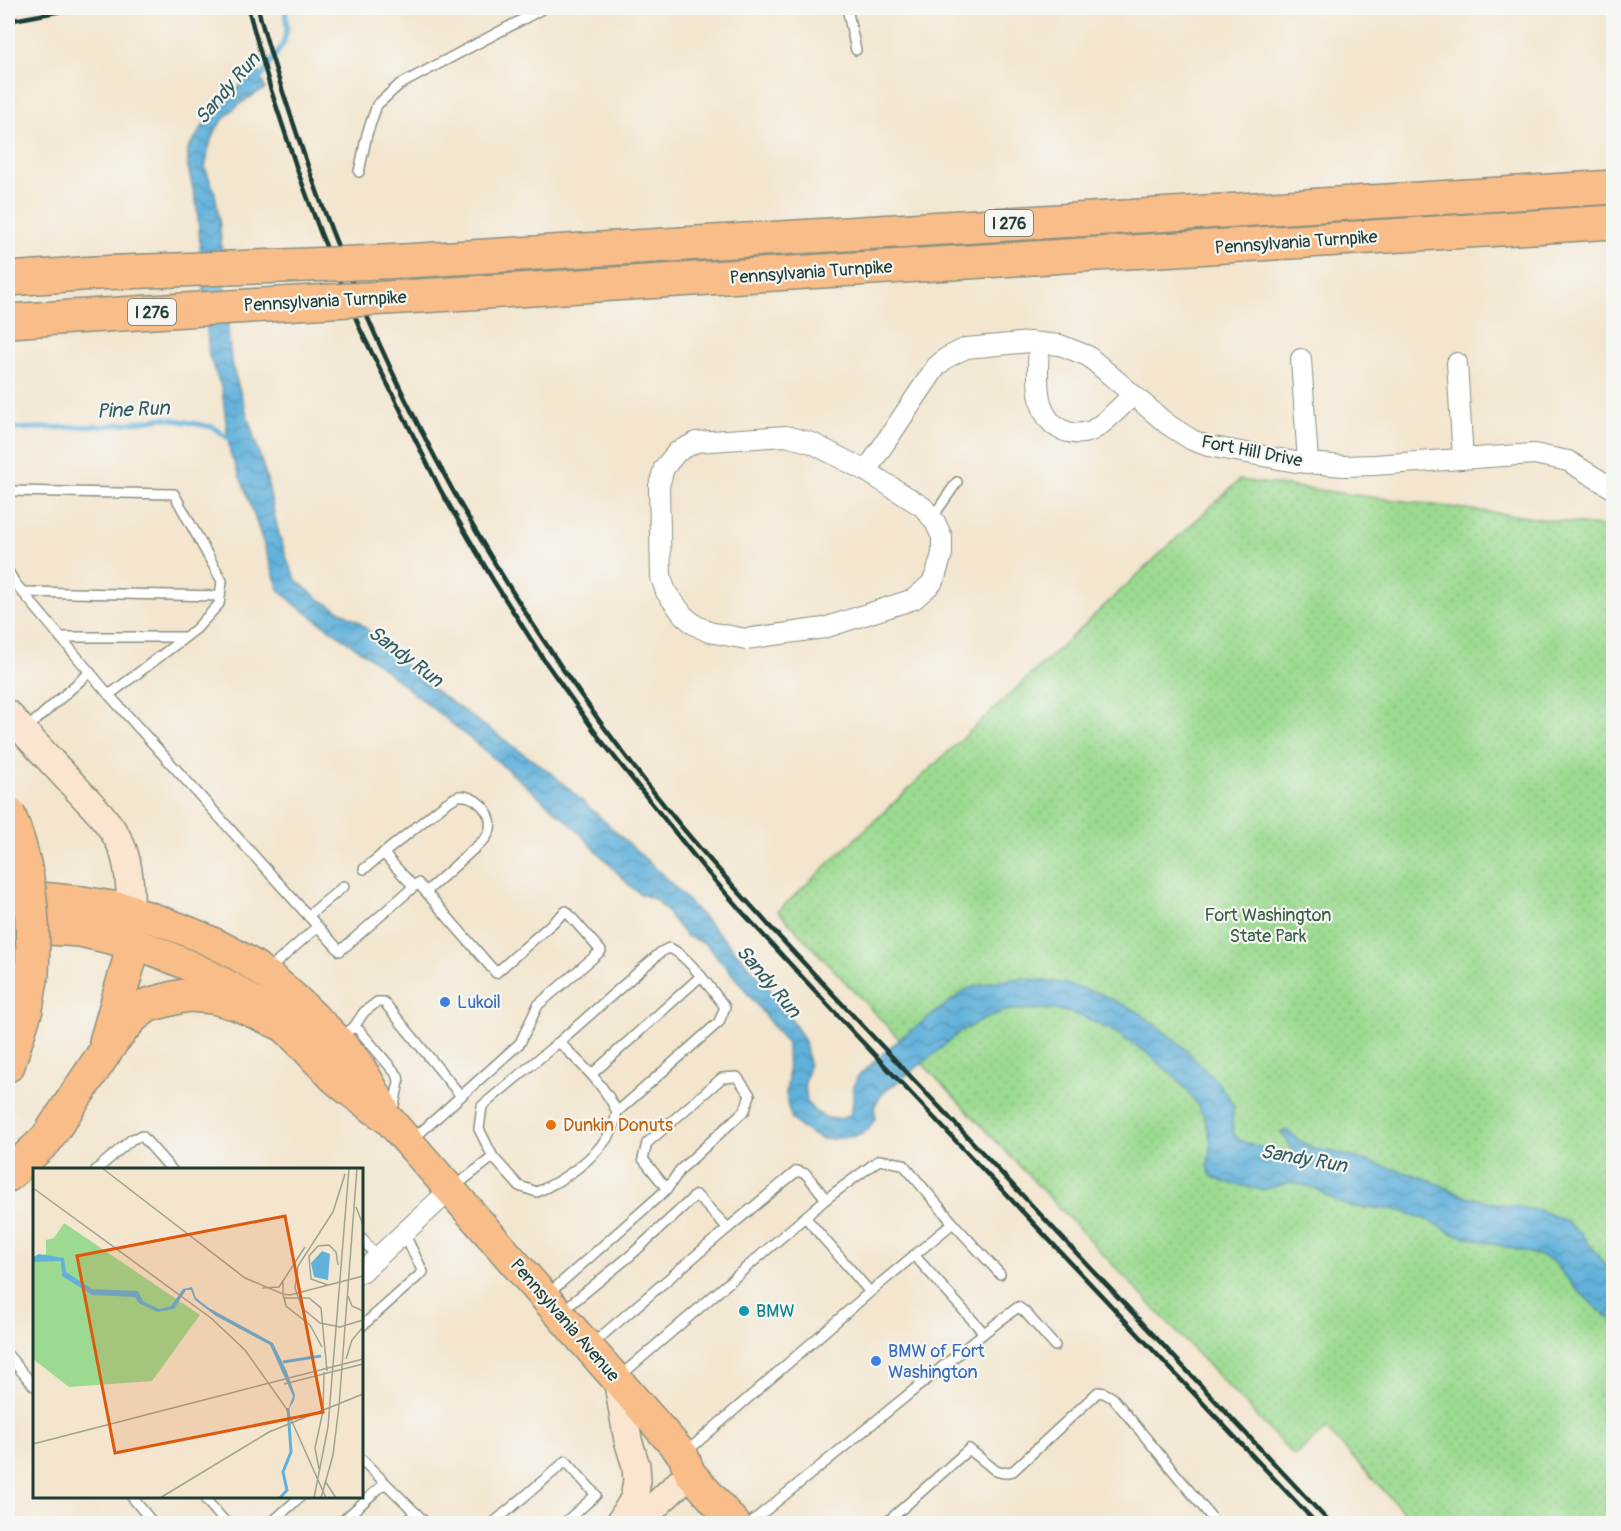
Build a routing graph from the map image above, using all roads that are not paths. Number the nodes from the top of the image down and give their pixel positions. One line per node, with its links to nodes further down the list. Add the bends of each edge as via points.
1 (544, 8): 4 (lane, via 399,85 378,105)
2 (847, 8): 3 (lane)
3 (856, 50)
4 (359, 172)
5 (1614, 187): 7 (highway, Pennsylvania Turnpike / I 276, bridge, via 405,261)
6 (1614, 222): 8 (highway, Pennsylvania Turnpike / I 276, bridge)
7 (8, 279)
8 (8, 321)
9 (1040, 343): 12 (street, Fort Hill Drive, via 1060,345 1088,356); 12 (street, via 1039,393 1049,420 1063,431 1090,431); 15 (street, Fort Hill Drive, via 966,348 946,358)
10 (1301, 359): 14 (street)
11 (1457, 363): 13 (street)
12 (1133, 394): 14 (street, Fort Hill Drive, via 1192,440)
13 (1463, 459): 14 (street, Fort Hill Drive, via 1354,466); 17 (street, Fort Hill Drive, via 1548,456 1568,461)
14 (1308, 462)
15 (866, 471): 19 (street, via 923,507); 19 (street, via 812,443 786,436 696,442 677,452 664,468 659,486 662,577 666,592 684,616 702,629 722,635 746,639 824,628 914,599 932,583 942,554 942,537)
16 (957, 482): 19 (lane)
17 (1614, 489)
18 (8, 491): 22 (lane, via 174,494 222,581)
19 (932, 518)
20 (8, 570): 21 (lane)
21 (22, 592): 22 (lane); 23 (lane)
22 (220, 596): 24 (lane, via 219,604)
23 (60, 637): 24 (lane); 25 (lane)
24 (185, 637): 26 (lane)
25 (90, 672): 26 (lane); 27 (lane)
26 (109, 695): 35 (lane)
27 (15, 722): 36 (street, via 95,809 123,850 130,887)
28 (8, 813): 45 (highway, bridge, via 27,879 34,943 26,1010)
29 (383, 853): 30 (lane); 32 (lane); 33 (lane, via 459,796 471,798 484,808 490,821 486,838)
30 (364, 869)
31 (344, 886): 35 (lane)
32 (413, 886): 33 (lane, via 418,883); 38 (lane, via 340,951)
33 (426, 892): 47 (lane, via 496,973 566,911 601,951 538,1005 519,1043)
34 (12, 898): 36 (highway, via 82,903)
35 (308, 916): 38 (lane)
36 (131, 926): 37 (highway, via 80,930); 39 (main road, Pennsylvania Avenue, via 173,925 208,939); 41 (main road, Pennsylvania Avenue, via 243,995); 44 (highway, via 129,962)
37 (8, 927)
38 (317, 927): 39 (lane)
39 (265, 973): 42 (main road, Pennsylvania Avenue)
40 (701, 976): 43 (lane, via 677,950 669,948); 46 (lane); 48 (lane, via 725,1007 719,1022)
41 (280, 1023): 44 (highway, via 213,997 190,995 168,999 148,1005 131,1018); 49 (main road, Pennsylvania Avenue, via 336,1080)
42 (345, 1033): 47 (lane, via 370,1007 384,1002); 49 (main road, Pennsylvania Avenue, via 356,1061)
43 (559, 1042): 46 (lane); 50 (lane, via 482,1106 479,1129)
44 (98, 1063): 53 (highway, via 46,1140)
45 (8, 1065)
46 (592, 1074): 48 (lane)
47 (461, 1096): 49 (lane)
48 (617, 1112): 50 (lane, via 611,1132 594,1154 557,1183 537,1192 519,1186)
49 (400, 1132): 54 (main road, Pennsylvania Avenue)
50 (493, 1157): 54 (lane)
51 (98, 1168): 52 (lane, via 132,1139 142,1136)
52 (170, 1168)
53 (8, 1175)
54 (451, 1189): 60 (street); 67 (main road, Pennsylvania Avenue)
55 (667, 1189): 55 (lane, via 680,1170 746,1110 750,1095 736,1077 722,1078 647,1143 643,1158); 67 (lane)
56 (826, 1199): 57 (lane); 58 (lane, via 879,1160 891,1161 903,1164); 59 (lane, via 806,1174 797,1171)
57 (805, 1217): 66 (lane); 73 (lane)
58 (952, 1223): 62 (lane); 65 (lane)
59 (729, 1228): 67 (lane, via 696,1195 631,1255); 71 (lane)
60 (404, 1233): 63 (street); 68 (lane, via 423,1272)
61 (363, 1239): 63 (lane)
62 (914, 1255): 66 (lane); 69 (lane)
63 (377, 1258): 64 (street)
64 (363, 1271)
65 (1000, 1274)
66 (870, 1292): 76 (lane)
67 (552, 1305): 71 (main road, Pennsylvania Avenue)
68 (363, 1325)
69 (984, 1333): 70 (lane, via 1018,1307); 93 (lane)
70 (1055, 1346)
71 (589, 1347): 73 (main road, Pennsylvania Avenue)
72 (8, 1355): 74 (lane)
73 (617, 1379): 76 (main road, Pennsylvania Avenue); 90 (street, via 637,1480 634,1499)
74 (33, 1385)
75 (363, 1461): 77 (lane)
76 (687, 1464): 91 (street); 92 (main road, Pennsylvania Avenue)
77 (385, 1482): 81 (lane); 85 (lane)
78 (132, 1498): 82 (lane)
79 (207, 1498): 83 (lane)
80 (300, 1498): 84 (lane)
81 (416, 1513): 86 (lane); 87 (lane)
82 (154, 1524)
83 (227, 1524)
84 (270, 1524)
85 (339, 1524)
86 (404, 1524)
87 (427, 1524)
88 (492, 1524): 89 (lane, via 566,1461 596,1495)
89 (563, 1524)
90 (619, 1524)
91 (636, 1524)
92 (735, 1524)
93 (749, 1524)
94 (885, 1524): 95 (lane, via 969,1449 996,1472 1013,1471 1098,1392 1113,1398)
95 (1217, 1524)

